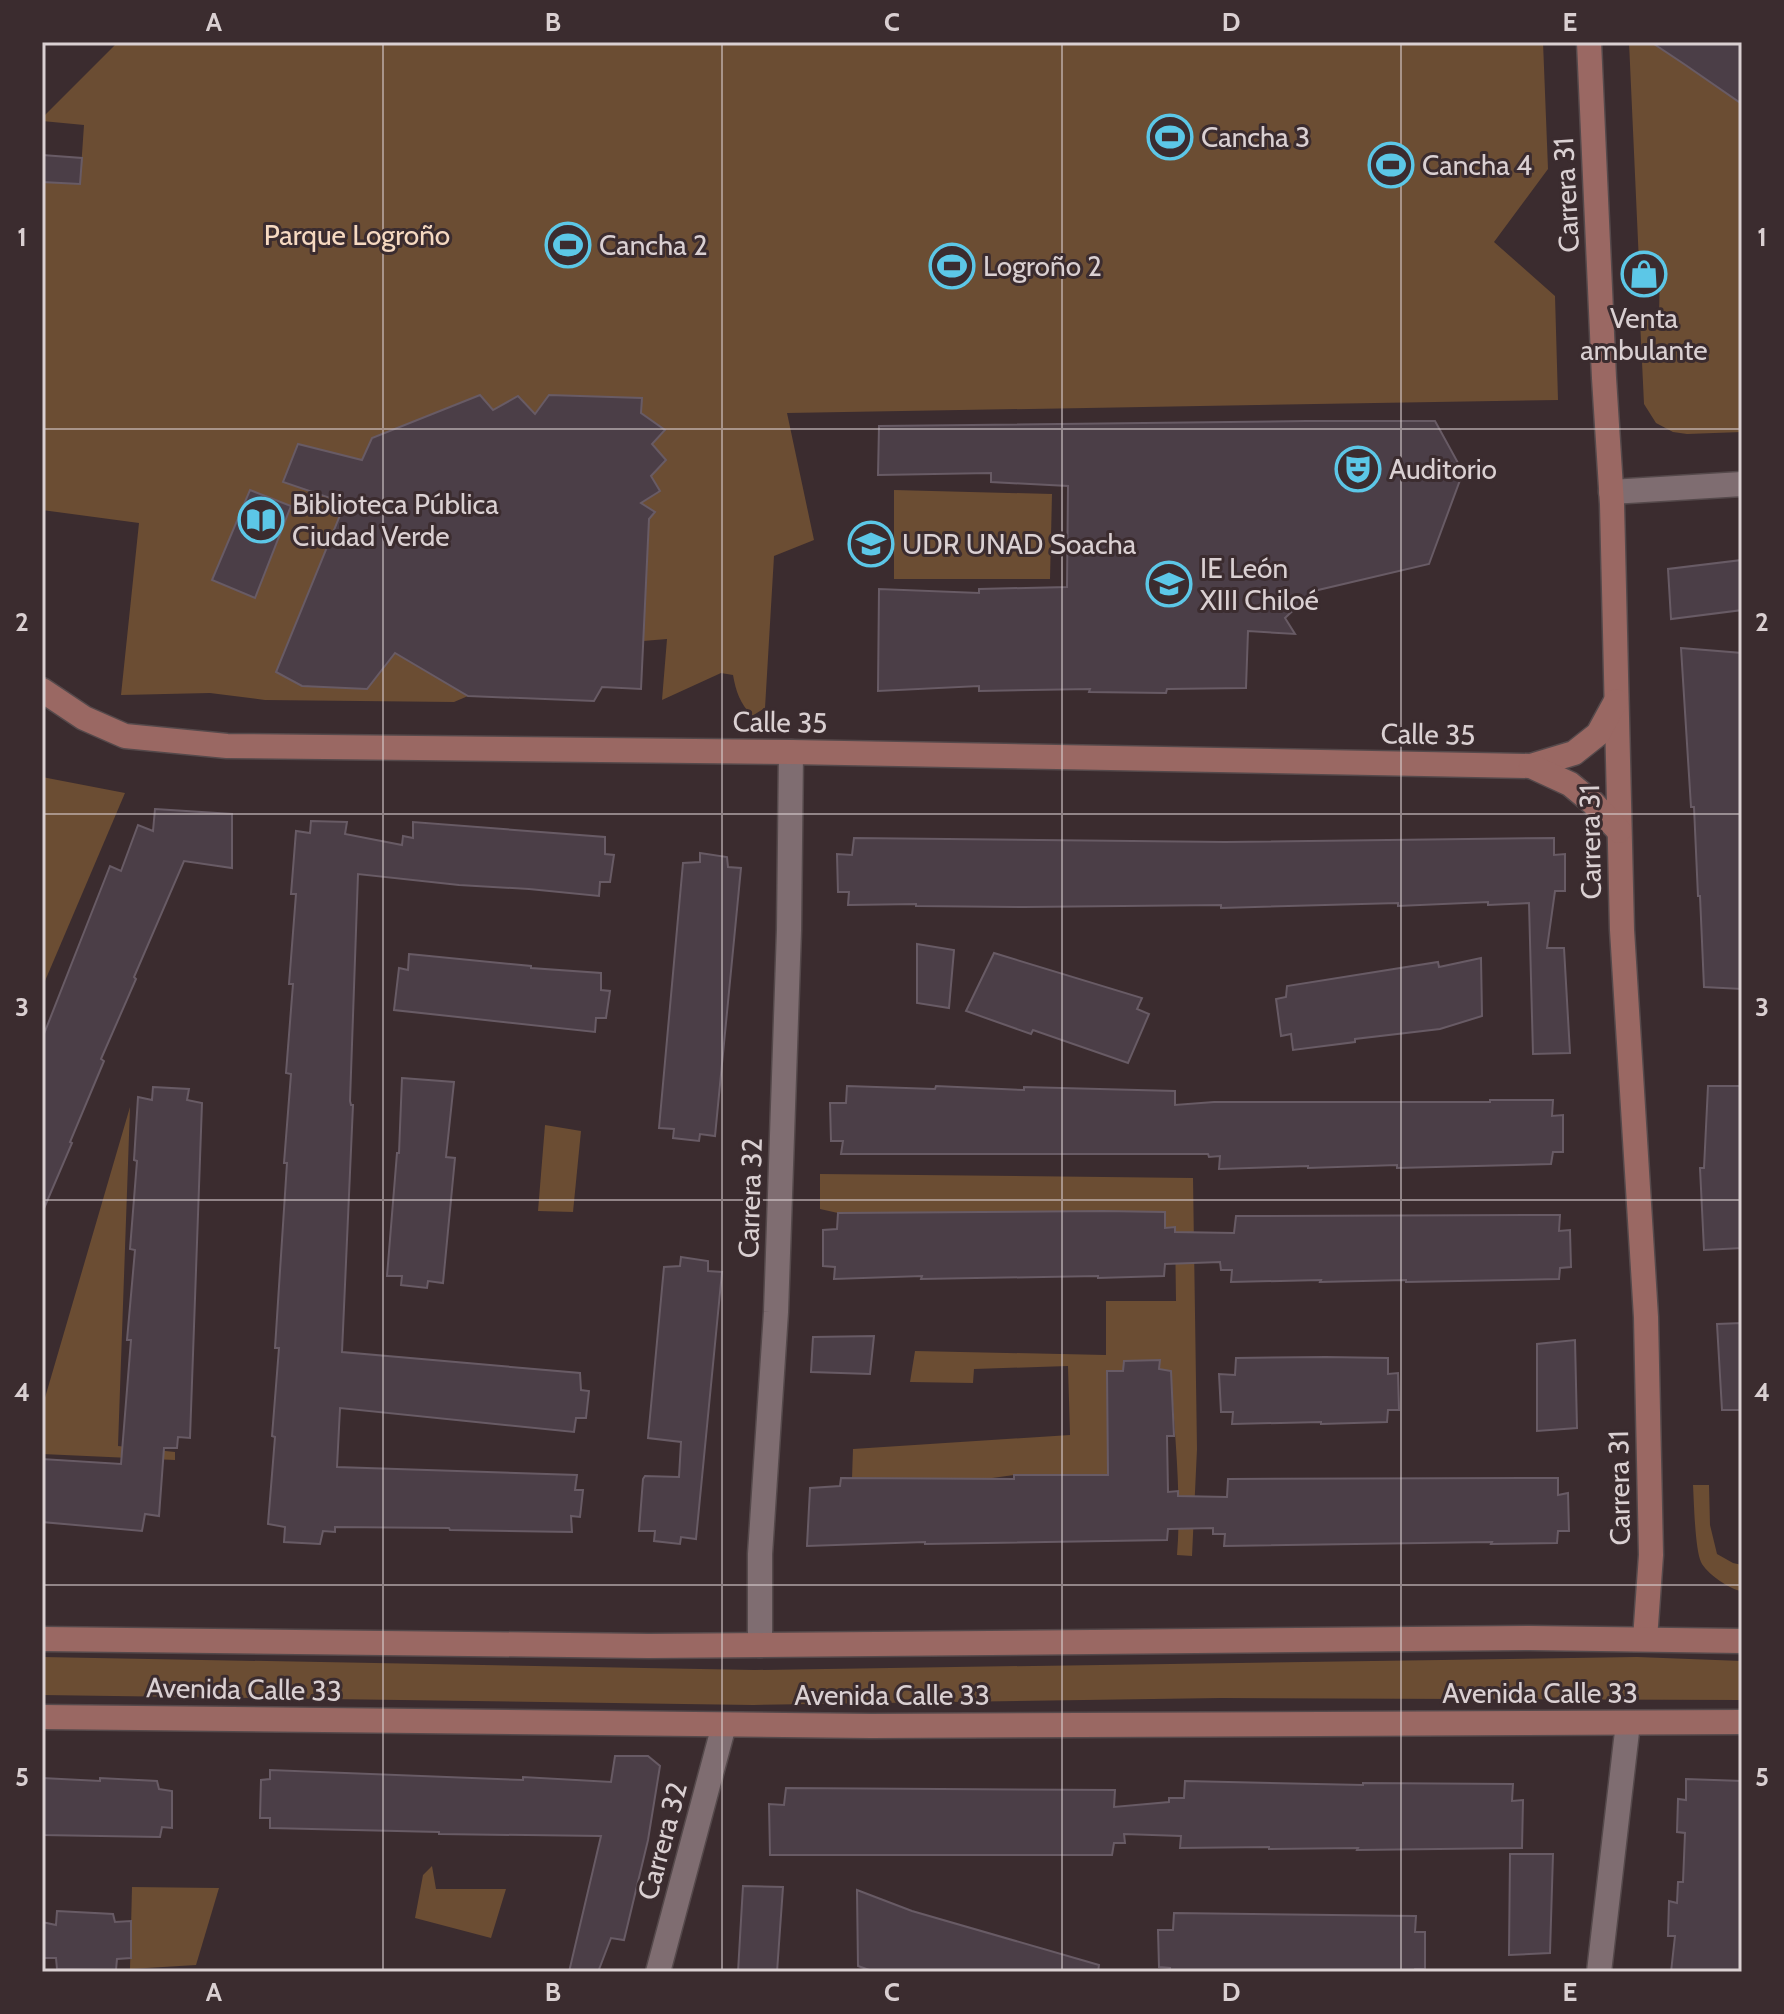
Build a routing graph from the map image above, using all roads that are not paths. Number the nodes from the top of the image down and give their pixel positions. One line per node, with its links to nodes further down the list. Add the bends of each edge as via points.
1 (1589, 42): 3 (main road, Carrera 31)
2 (1742, 484): 3 (street)
3 (1611, 492): 5 (main road, Carrera 31)
4 (42, 690): 6 (main road, Calle 35, via 84,718 125,736 227,746)
5 (1616, 701): 7 (main road, Calle 35, via 1598,734 1574,753); 8 (main road, Carrera 31)
6 (791, 752): 7 (main road, Calle 35); 12 (street, Carrera 32, via 776,1312 760,1554)
7 (1531, 766): 8 (main road, Calle 35, via 1570,784)
8 (1619, 831): 10 (main road, Carrera 31, via 1646,1317 1651,1555)
9 (42, 1639): 12 (main road, Avenida Calle 33)
10 (1645, 1639): 11 (main road, Avenida Calle 33); 12 (main road, Avenida Calle 33)
11 (1742, 1641)
12 (760, 1645)
13 (42, 1717): 16 (main road, Avenida Calle 33)
14 (1742, 1722): 15 (main road, Avenida Calle 33)
15 (1628, 1723): 16 (main road, Avenida Calle 33); 18 (street)
16 (724, 1725): 17 (street, Carrera 32)
17 (658, 1972)
18 (1599, 1972)

